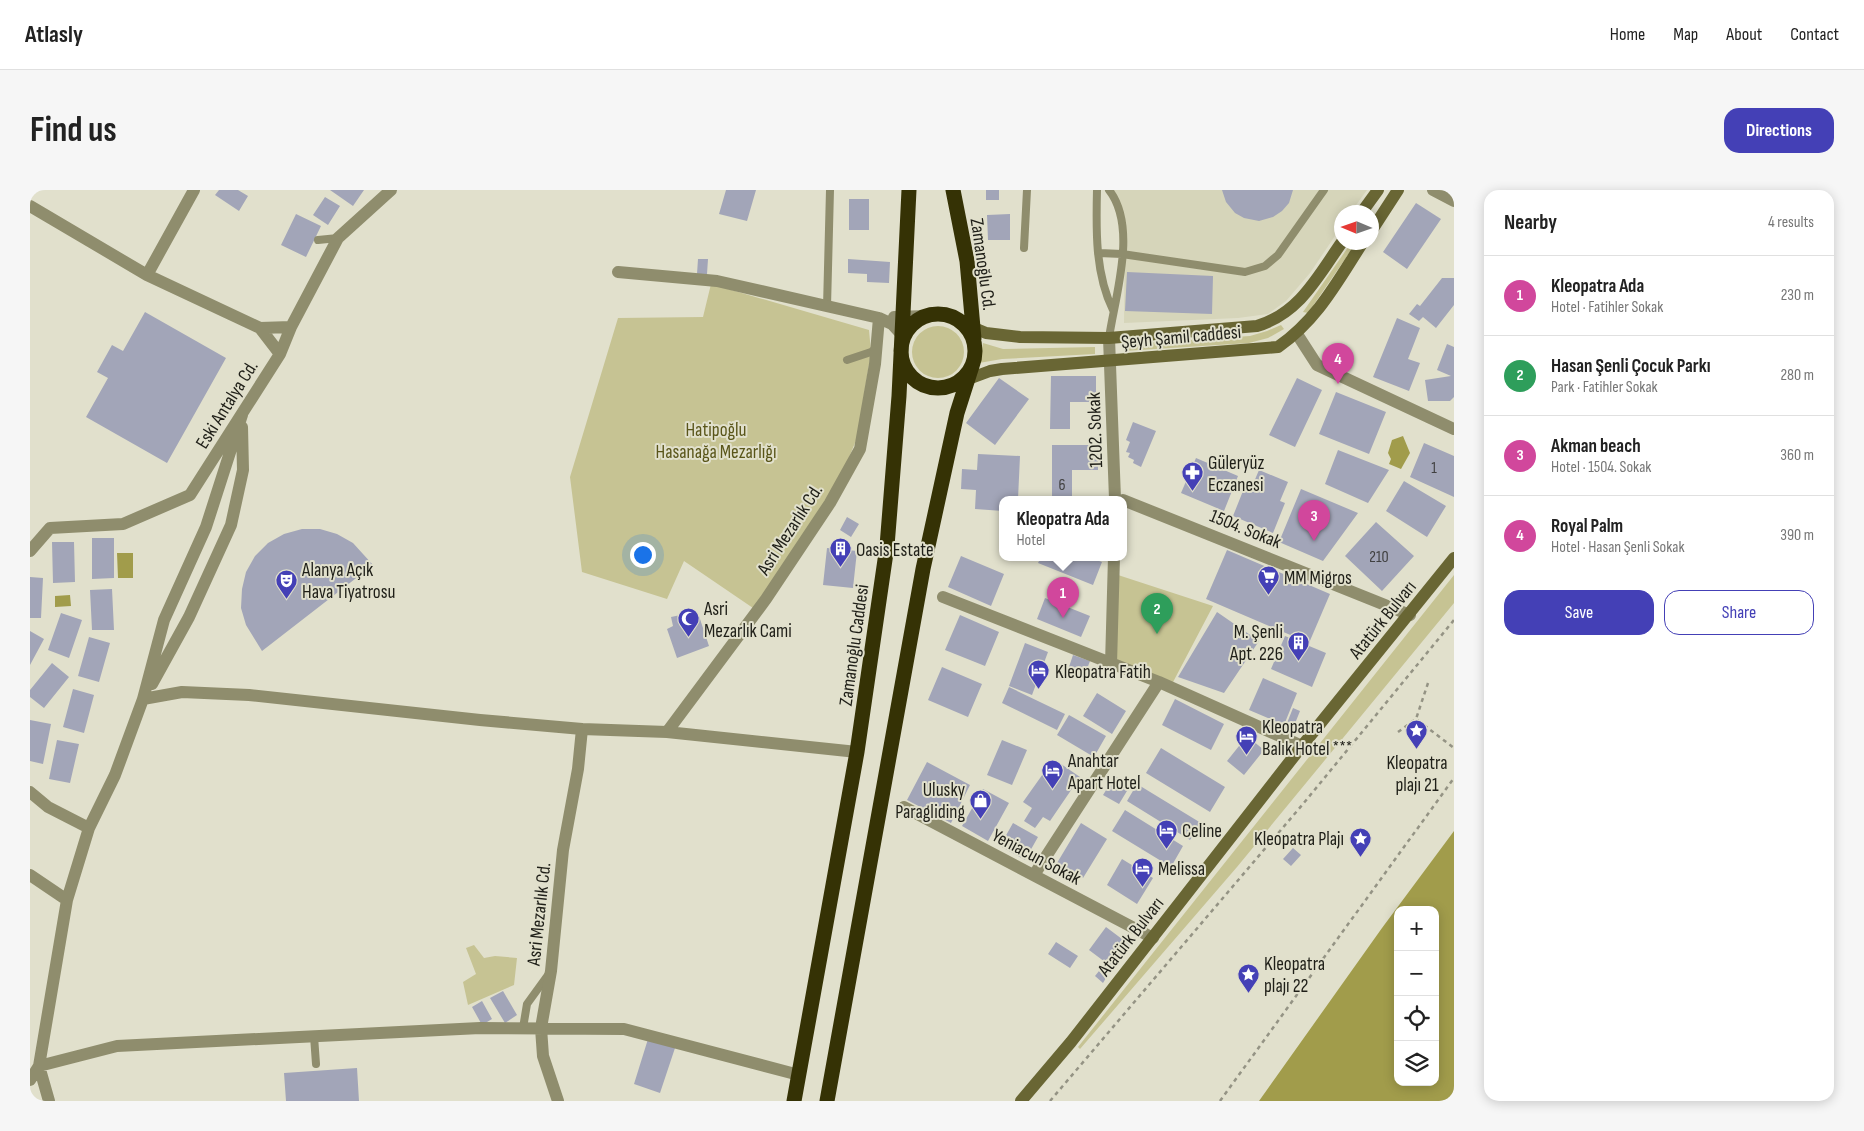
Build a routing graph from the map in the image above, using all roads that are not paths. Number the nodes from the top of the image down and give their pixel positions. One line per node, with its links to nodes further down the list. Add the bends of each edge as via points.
1 (194, 190): 25 (street)
2 (391, 190): 17 (street, Eski Antalya Cd.)
3 (830, 190): 26 (lane)
4 (909, 190): 30 (highway, Zamanoğlu Caddesi)
5 (953, 190): 32 (highway, Zamanoğlu Cd., via 967,261)
6 (1027, 190): 19 (lane)
7 (1097, 190): 22 (lane)
8 (1109, 190): 23 (lane, via 1120,212)
9 (1324, 190): 23 (lane, via 1278,255 1258,270 1238,271)
10 (1378, 190): 14 (main road)
11 (1398, 190): 16 (main road)
12 (1432, 190): 13 (street)
13 (1454, 201)
14 (1367, 205)
15 (30, 206): 25 (street)
16 (1379, 219)
17 (338, 238): 18 (lane); 33 (street, Eski Antalya Cd.)
18 (318, 240)
19 (1024, 248)
20 (1336, 250): 28 (main road, Şeyh Şamil caddesi)
21 (1358, 250): 35 (main road, Şeyh Şamil caddesi, via 1314,317)
22 (1099, 253): 23 (lane); 27 (lane, via 1102,283)
23 (1122, 254): 27 (lane)
24 (618, 272): 26 (street, via 717,281)
25 (147, 275): 34 (street)
26 (827, 306): 31 (street)
27 (1113, 310): 37 (lane)
28 (1290, 311): 35 (main road); 37 (main road, Şeyh Şamil caddesi, via 1257,326)
29 (928, 316): 30 (street); 32 (highway, via 940,314); 39 (highway, via 908,329)
30 (902, 317): 31 (street); 36 (highway, Zamanoğlu Caddesi)
31 (879, 318): 36 (street, via 892,324); 38 (street, Asri Mezarlık Cd.)
32 (967, 325): 37 (main road, Şeyh Şamil caddesi, via 986,333 1020,337); 43 (highway, Zamanoğlu Cd., via 975,355)
33 (291, 327): 34 (street); 40 (street, Eski Antalya Cd.)
34 (260, 328): 40 (street)
35 (1297, 334): 42 (main road, Şeyh Şamil caddesi, via 1278,347); 45 (street, via 1317,365)
36 (902, 335): 39 (highway, Zamanoğlu Caddesi)
37 (1109, 338): 42 (street, 1202. Sokak)
38 (876, 348): 41 (lane); 57 (street, Asri Mezarlık Cd., via 860,449 830,503 766,599)
39 (901, 352): 43 (highway, via 907,369 919,383 937,388); 59 (highway, Zamanoğlu Caddesi, via 887,546)
40 (280, 354): 44 (street, Eski Antalya Cd.)
41 (847, 360)
42 (1110, 360): 43 (main road, Şeyh Şamil caddesi, via 1002,369); 46 (street, 1202. Sokak)
43 (965, 376): 78 (highway, via 923,569)
44 (242, 415): 48 (street, Eski Antalya Cd., via 190,495 123,524 50,528); 55 (street, via 206,527 164,620); 55 (street, via 243,470 231,525 189,617)
45 (1454, 430)
46 (1119, 496)
47 (1127, 502): 52 (street, 1504. Sokak)
48 (30, 551)
49 (1454, 558): 52 (main road, Atatürk Bulvarı)
50 (1114, 561): 53 (street)
51 (943, 597): 53 (street)
52 (1410, 615): 58 (main road, Atatürk Bulvarı)
53 (1111, 664): 54 (street)
54 (1159, 682): 58 (street); 64 (street)
55 (143, 699): 56 (street, via 182,692 249,695); 62 (street, via 115,775)
56 (582, 729): 57 (street); 67 (street, Asri Mezarlık Cd., via 563,850)
57 (667, 732): 59 (street)
58 (1302, 746): 66 (main road, Atatürk Bulvarı)
59 (857, 752): 73 (highway, Zamanoğlu Caddesi)
60 (30, 792): 62 (street, via 48,807)
61 (904, 807): 64 (street, Yeniacun Sokak)
62 (89, 828): 65 (street)
63 (30, 874): 65 (street)
64 (1034, 875): 66 (street, Yeniacun Sokak)
65 (67, 900): 72 (street)
66 (1153, 938): 79 (main road, Atatürk Bulvarı)
67 (551, 971): 68 (lane, via 527,1004); 69 (street, Asri Mezarlık Cd.)
68 (523, 1028): 69 (street); 70 (street)
69 (541, 1028): 73 (street, via 624,1029); 76 (street, Asri Mezarlık Cd., via 544,1056)
70 (314, 1036): 71 (lane); 72 (street, via 117,1046)
71 (316, 1064)
72 (39, 1066): 74 (street); 75 (street)
73 (799, 1075): 77 (highway, Zamanoğlu Caddesi)
74 (30, 1080)
75 (49, 1101)
76 (558, 1101)
77 (794, 1101)
78 (827, 1101)
79 (1021, 1101)

